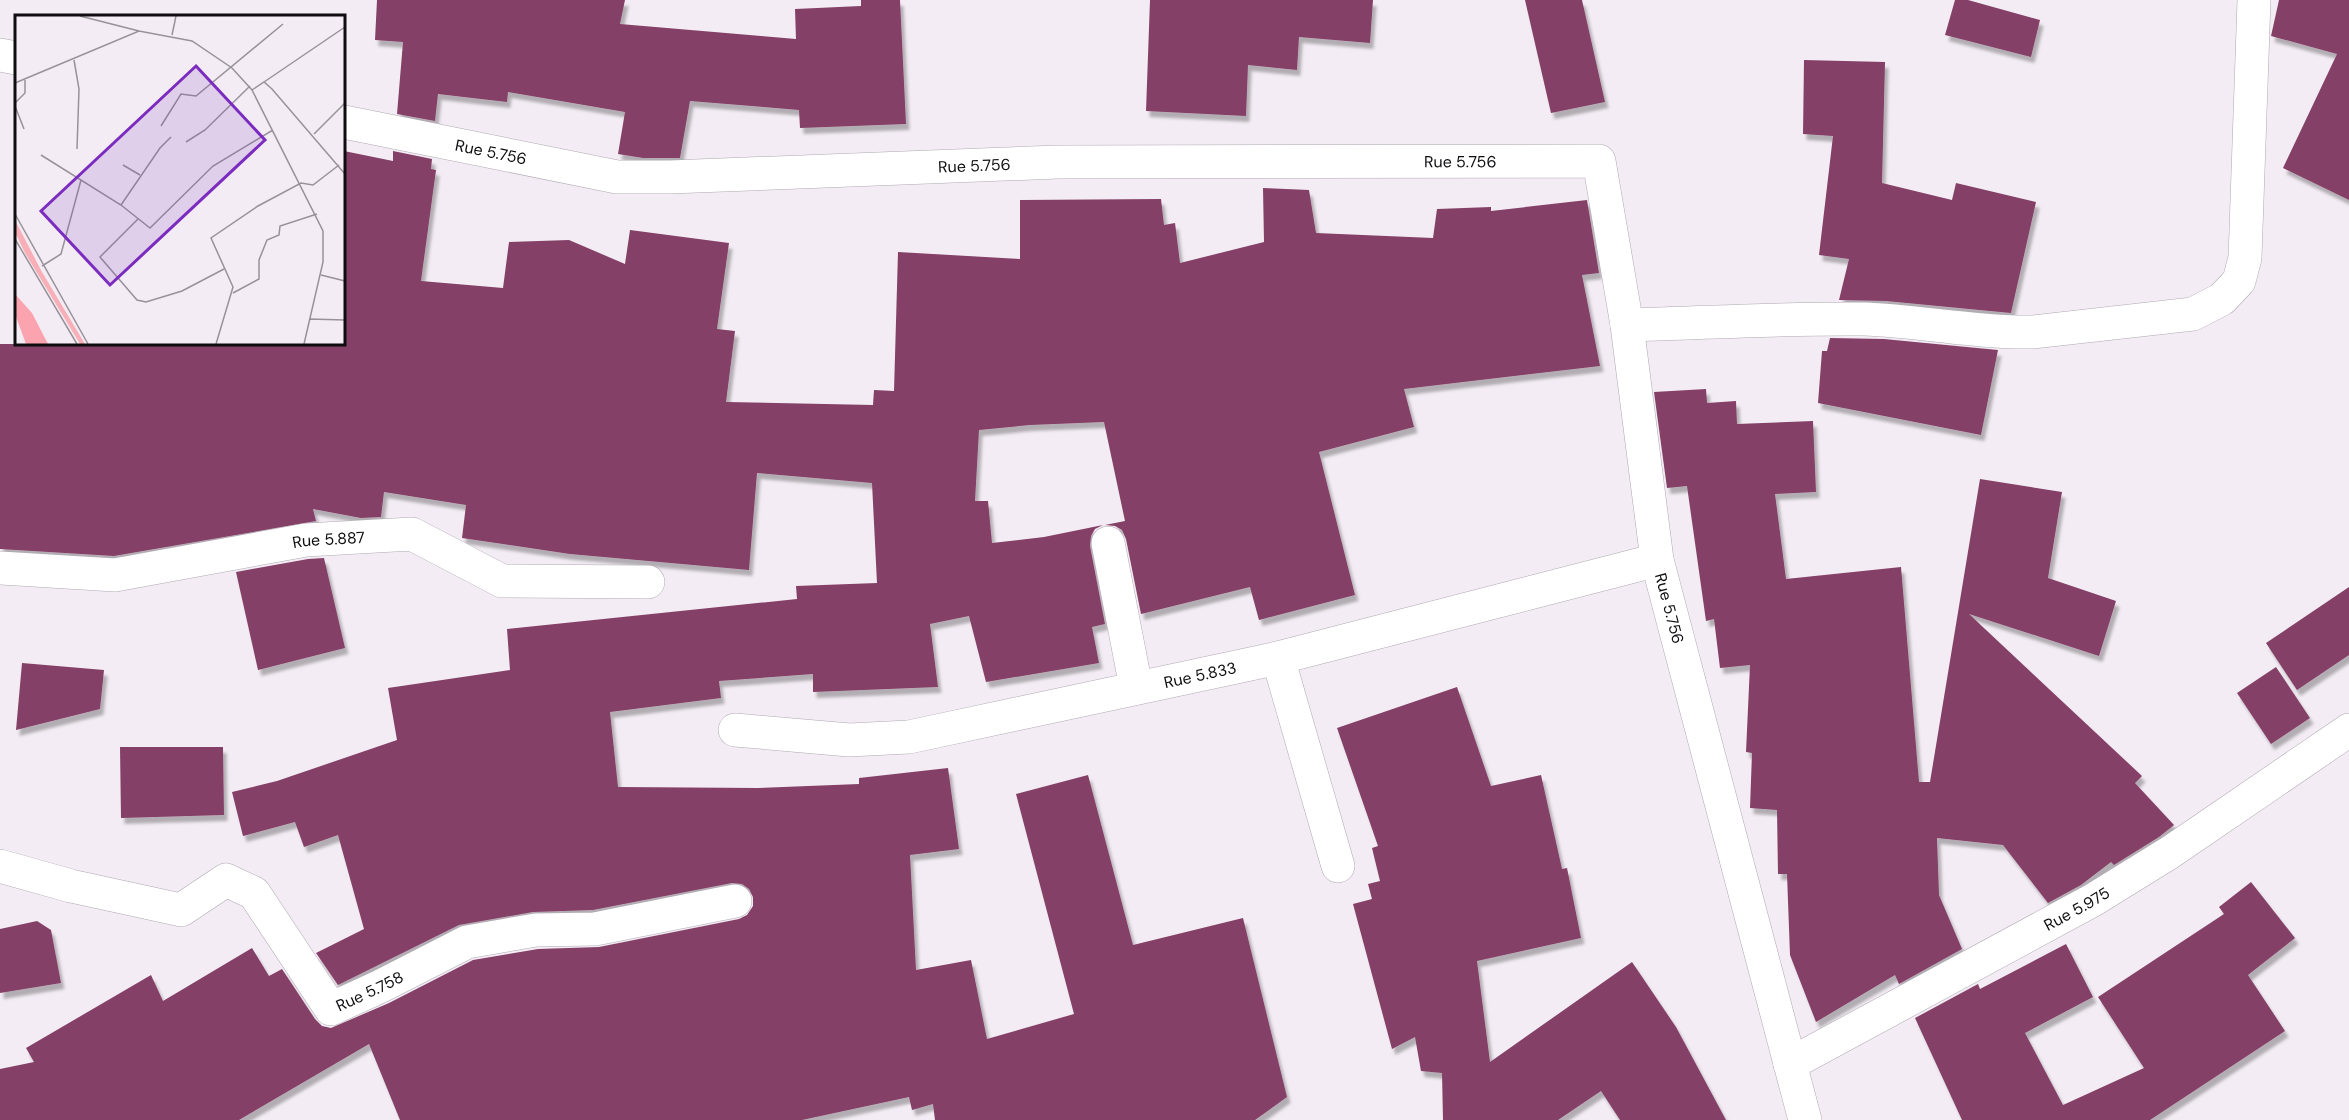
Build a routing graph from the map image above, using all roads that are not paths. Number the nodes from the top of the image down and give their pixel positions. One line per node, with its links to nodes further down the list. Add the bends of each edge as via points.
1 (2254, 0): 5 (street, via 2245,258 2239,281 2222,299 2193,314 2032,332 1864,319)
2 (0, 55): 3 (street)
3 (15, 58)
4 (345, 122): 5 (street, Rue 5.756, via 617,177 1058,162 1599,160)
5 (1627, 325): 7 (street, Rue 5.756)
6 (1108, 543): 11 (street)
7 (1657, 560): 10 (street, Rue 5.833); 17 (street, Rue 5.756)
8 (0, 568): 9 (street, Rue 5.887, via 115,574 306,540 412,534 502,581)
9 (648, 582)
10 (1278, 658): 11 (street, Rue 5.833); 15 (street)
11 (1136, 687): 12 (street, Rue 5.833, via 909,737 849,740)
12 (735, 730)
13 (2349, 730): 17 (street, Rue 5.975, via 2093,900)
14 (0, 866): 16 (street, Rue 5.758, via 181,910 226,880 254,893 331,1009 467,942 536,930 595,929)
15 (1338, 866)
16 (735, 901)
17 (1790, 1064): 18 (street, Rue 5.756)
18 (1805, 1120)

